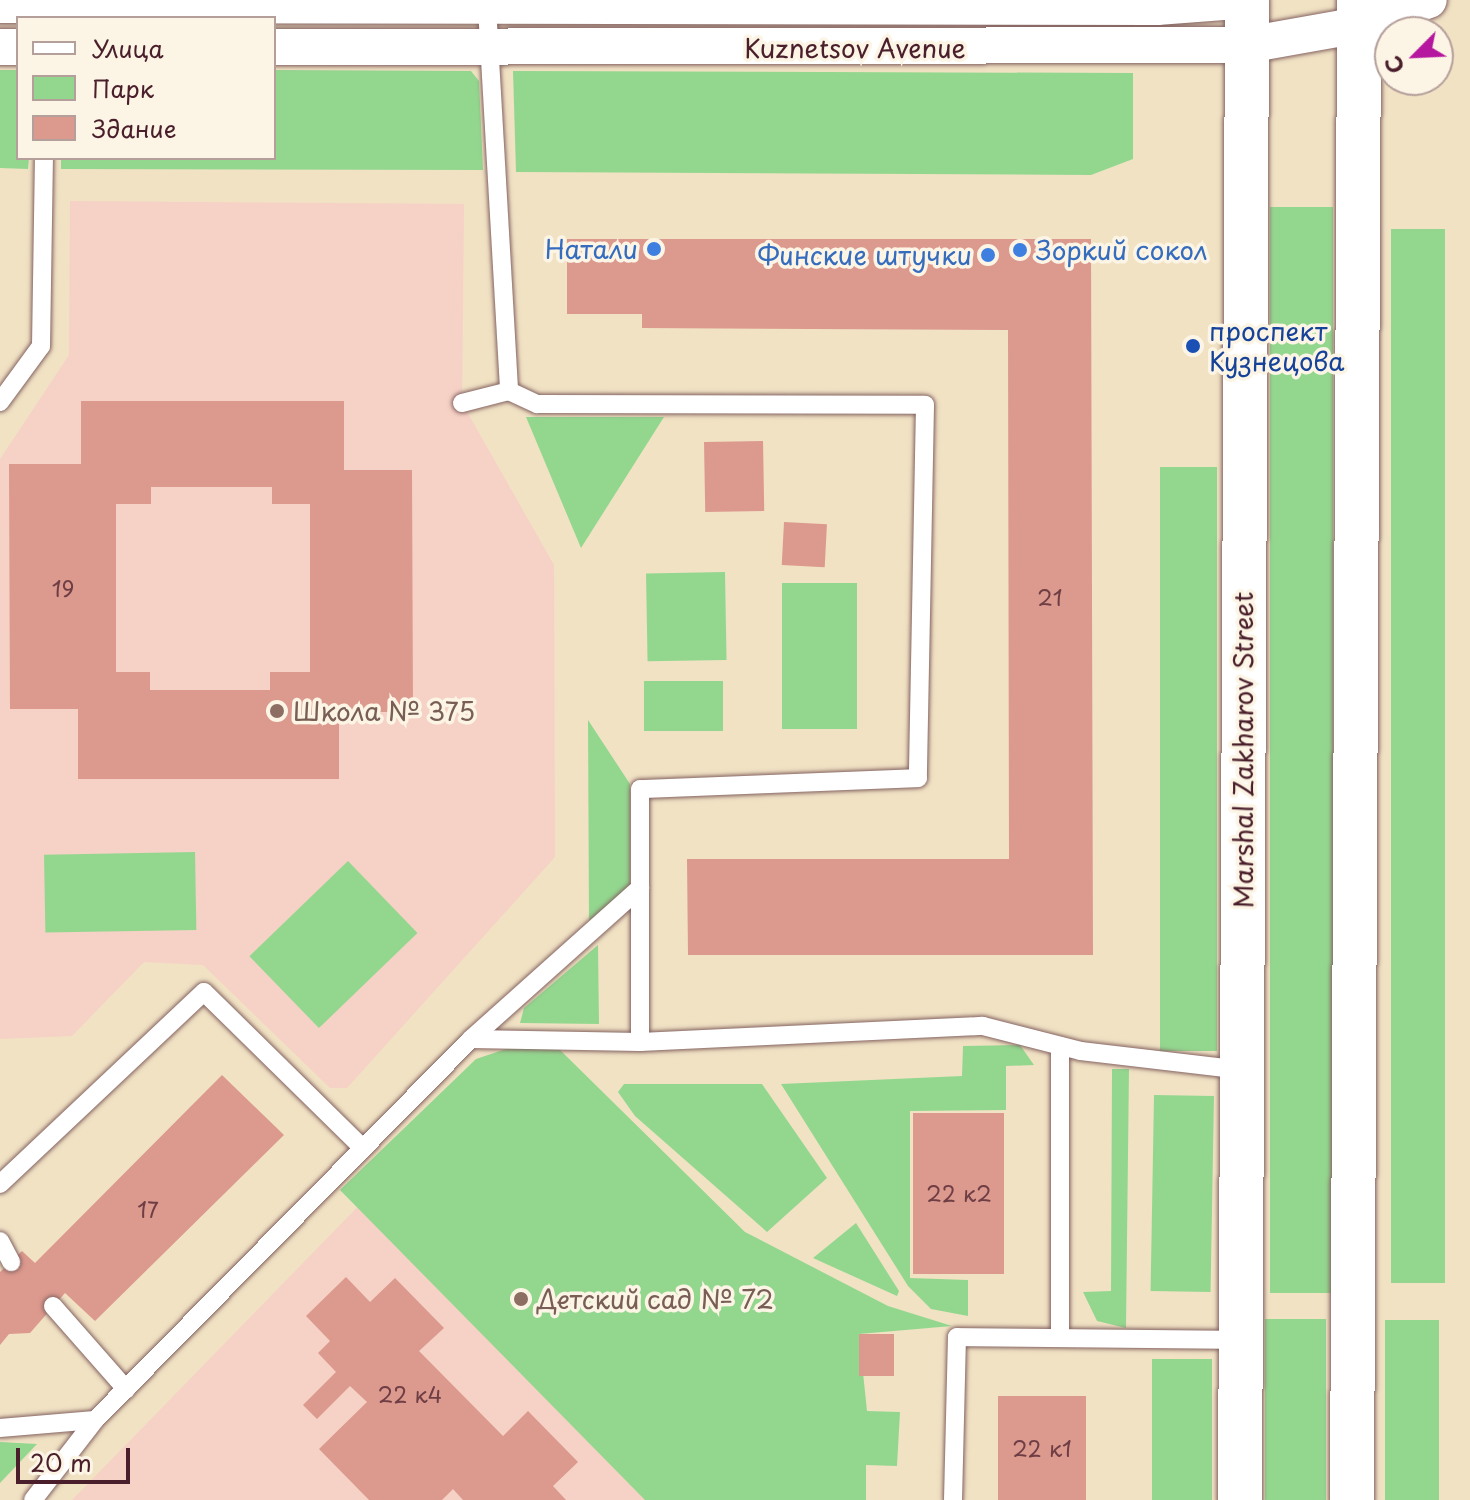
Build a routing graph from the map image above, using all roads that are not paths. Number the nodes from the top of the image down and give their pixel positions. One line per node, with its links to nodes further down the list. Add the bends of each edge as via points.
1 (1248, 0): 4 (street, Kuznetsov Avenue); 7 (street, Marshal Zakharov Street)
2 (1429, 0): 6 (street, Kuznetsov Avenue)
3 (0, 5): 5 (street, Kuznetsov Avenue)
4 (487, 7): 5 (street, Kuznetsov Avenue); 9 (lane)
5 (55, 9)
6 (1359, 13): 7 (street, Kuznetsov Avenue); 32 (street)
7 (1247, 45): 9 (street, Kuznetsov Avenue); 18 (street, Marshal Zakharov Street)
8 (276, 47): 9 (street, Kuznetsov Avenue)
9 (489, 47): 11 (lane)
10 (44, 160): 12 (lane, via 41,346)
11 (509, 391): 13 (lane); 14 (lane, via 537,404 925,405 918,778 640,789)
12 (0, 402)
13 (462, 403)
14 (640, 888): 15 (lane); 16 (lane)
15 (471, 1039): 16 (lane); 19 (lane)
16 (640, 1042): 17 (lane, via 949,1025 983,1026)
17 (1060, 1046): 18 (lane); 24 (lane)
18 (1242, 1070): 25 (street, Marshal Zakharov Street)
19 (363, 1148): 20 (lane, via 204,992); 26 (lane)
20 (0, 1184)
21 (0, 1241): 22 (lane)
22 (11, 1262)
23 (53, 1306): 26 (lane)
24 (1060, 1338): 25 (lane); 30 (lane, via 957,1337)
25 (1240, 1340): 31 (street, Marshal Zakharov Street)
26 (126, 1389): 27 (lane)
27 (95, 1420): 28 (lane); 29 (lane)
28 (0, 1428)
29 (33, 1500)
30 (953, 1500)
31 (1240, 1500)
32 (1352, 1500)

